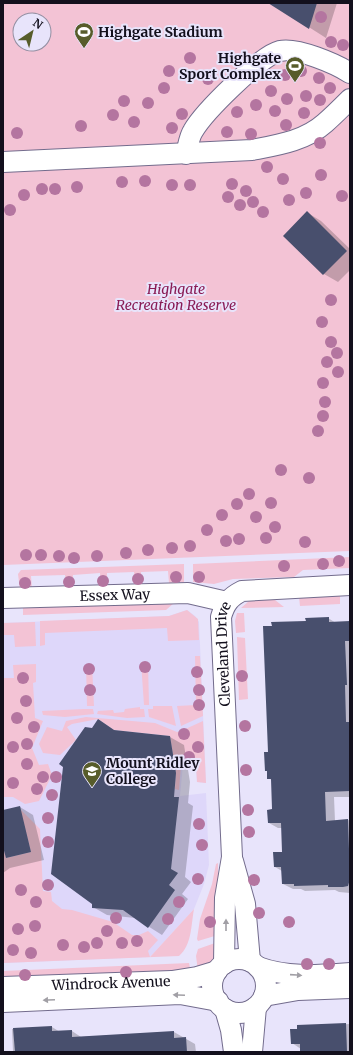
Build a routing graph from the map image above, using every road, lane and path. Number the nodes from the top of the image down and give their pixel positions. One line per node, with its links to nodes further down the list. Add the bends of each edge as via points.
1 (350, 73): 3 (street, via 328,62 292,51 282,50 271,54 257,63 202,118 192,132)
2 (350, 99): 3 (street, via 324,124 286,144 252,150)
3 (186, 154): 4 (street)
4 (3, 162)
5 (350, 584): 7 (street, Cleveland Drive, via 254,589 238,593)
6 (3, 598): 7 (street, Essex Way, via 188,593)
7 (227, 602): 8 (street, Cleveland Drive, via 221,617)
8 (232, 857): 9 (street, Cleveland Drive, via 245,904); 10 (street, Cleveland Drive, one-way to 8)
9 (254, 964): 10 (street, via 241,959 232,960); 11 (street, one-way to 11, via 270,972 302,976); 15 (street, via 266,982)
10 (221, 967): 12 (street, Windrock Avenue, via 197,977 172,981); 16 (street, via 213,979 213,988)
11 (350, 973)
12 (3, 988)
13 (350, 988): 15 (street, via 298,990)
14 (3, 1002): 16 (street, Windrock Avenue, one-way to 14, via 180,994)
15 (260, 1002): 16 (street, via 241,1013); 18 (street)
16 (221, 1005): 17 (street, via 231,1030)
17 (234, 1052)
18 (252, 1052)

